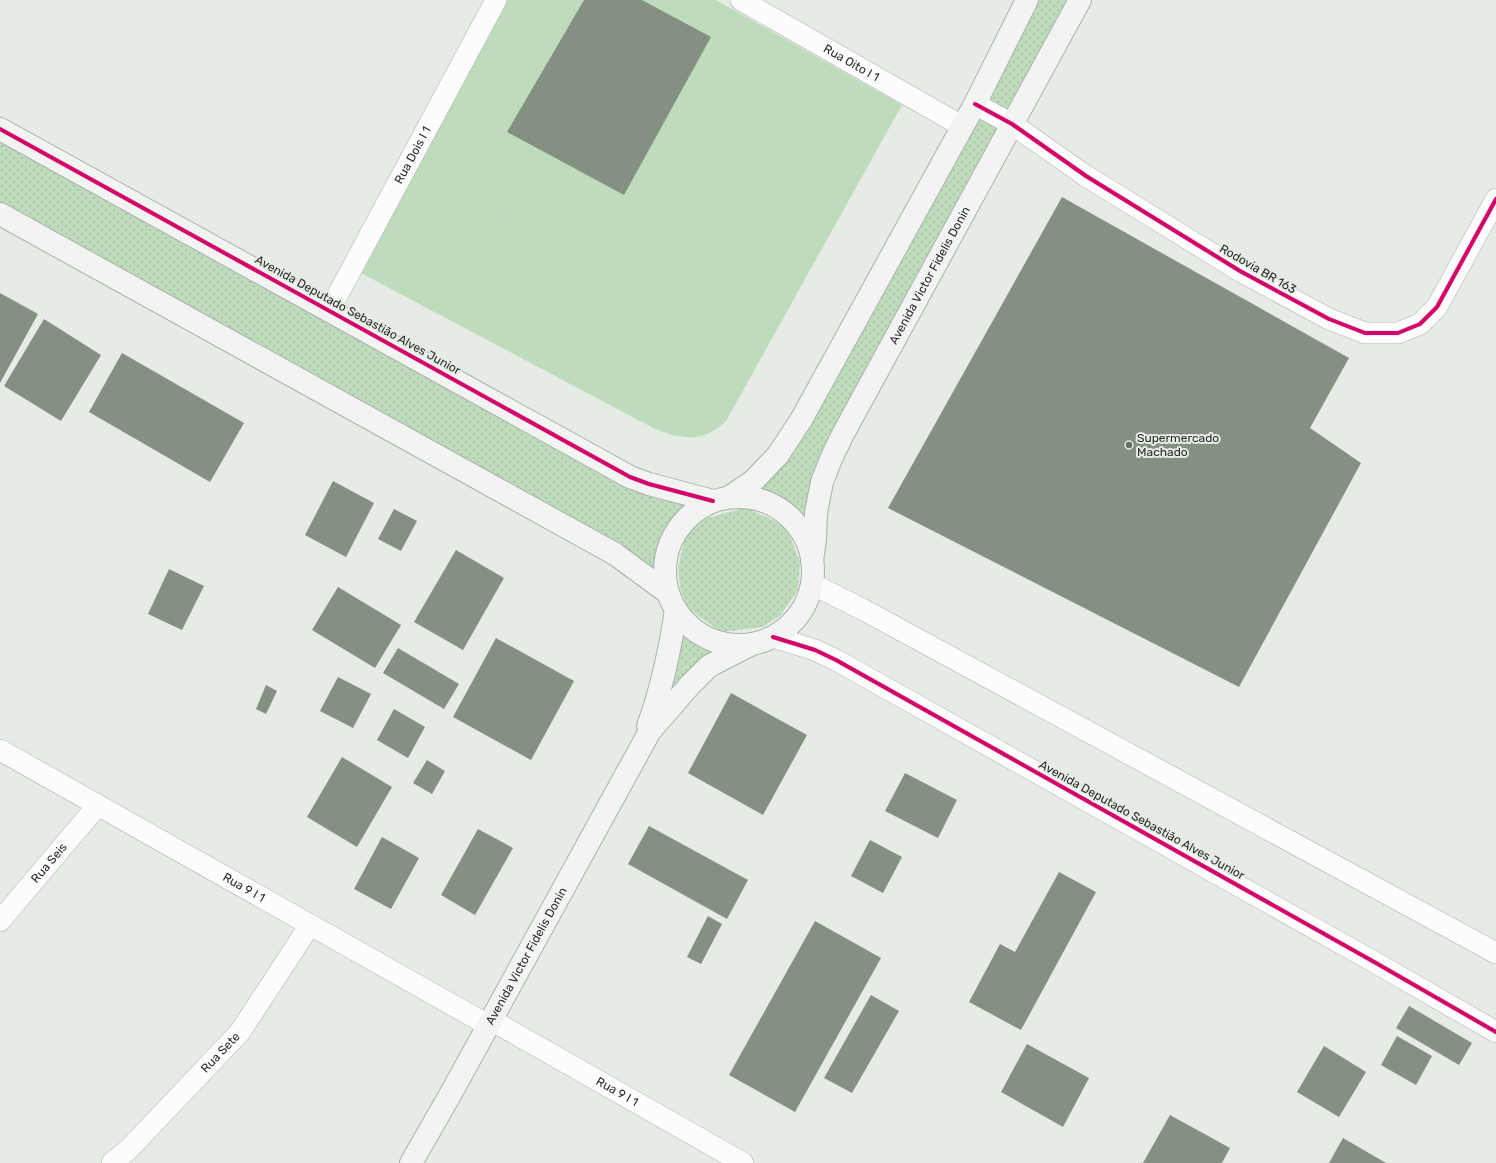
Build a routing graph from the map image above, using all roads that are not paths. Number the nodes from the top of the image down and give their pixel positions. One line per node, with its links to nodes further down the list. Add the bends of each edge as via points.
1 (496, 0): 11 (street, Rua Dois I 1)
2 (740, 0): 7 (street, Rua Oito I 1)
3 (1027, 0): 5 (street)
4 (1080, 0): 6 (street, Avenida Victor Fidelis Donin)
5 (975, 104): 6 (street, Rodovia BR 163); 7 (street)
6 (1012, 124): 9 (street, Rodovia BR 163, via 1086,176 1240,271 1329,319 1365,333 1398,333 1420,324 1437,307); 13 (street, Avenida Victor Fidelis Donin, via 831,459 822,482 816,513)
7 (962, 126): 12 (street, via 801,420 778,455 753,481)
8 (0, 129): 11 (street, Avenida Deputado Sebastião Alves Junior)
9 (1496, 199)
10 (0, 214): 15 (street, via 615,554)
11 (330, 311): 12 (street, Avenida Deputado Sebastião Alves Junior, via 630,477 649,484)
12 (722, 498): 13 (street, Avenida Deputado Sebastião Alves Junior, via 750,497 769,502 785,512 798,526 808,543); 15 (street, via 696,509 682,522 672,538 666,556 665,575)
13 (812, 561): 14 (street)
14 (812, 584): 16 (street, via 805,605 792,623); 23 (street)
15 (672, 602): 17 (street, via 687,624 701,635 717,642 734,645); 18 (street, Avenida Victor Fidelis Donin, via 669,651 664,676)
16 (773, 637): 17 (street); 25 (street, Avenida Deputado Sebastião Alves Junior, via 816,650 836,660)
17 (752, 644): 18 (street, Avenida Victor Fidelis Donin, via 709,666 650,731)
18 (640, 748): 24 (street, Avenida Victor Fidelis Donin)
19 (0, 750): 20 (street, Rua 9 I 1)
20 (98, 804): 21 (street, Rua Seis); 22 (street, Rua 9 I 1)
21 (0, 921)
22 (310, 925): 24 (street, Rua 9 I 1); 26 (street, Rua Sete, via 240,1032 128,1150)
23 (1496, 953)
24 (490, 1022): 27 (street, Avenida Victor Fidelis Donin); 28 (street, Rua 9 I 1)
25 (1496, 1032)
26 (112, 1163)
27 (411, 1163)
28 (743, 1163)

